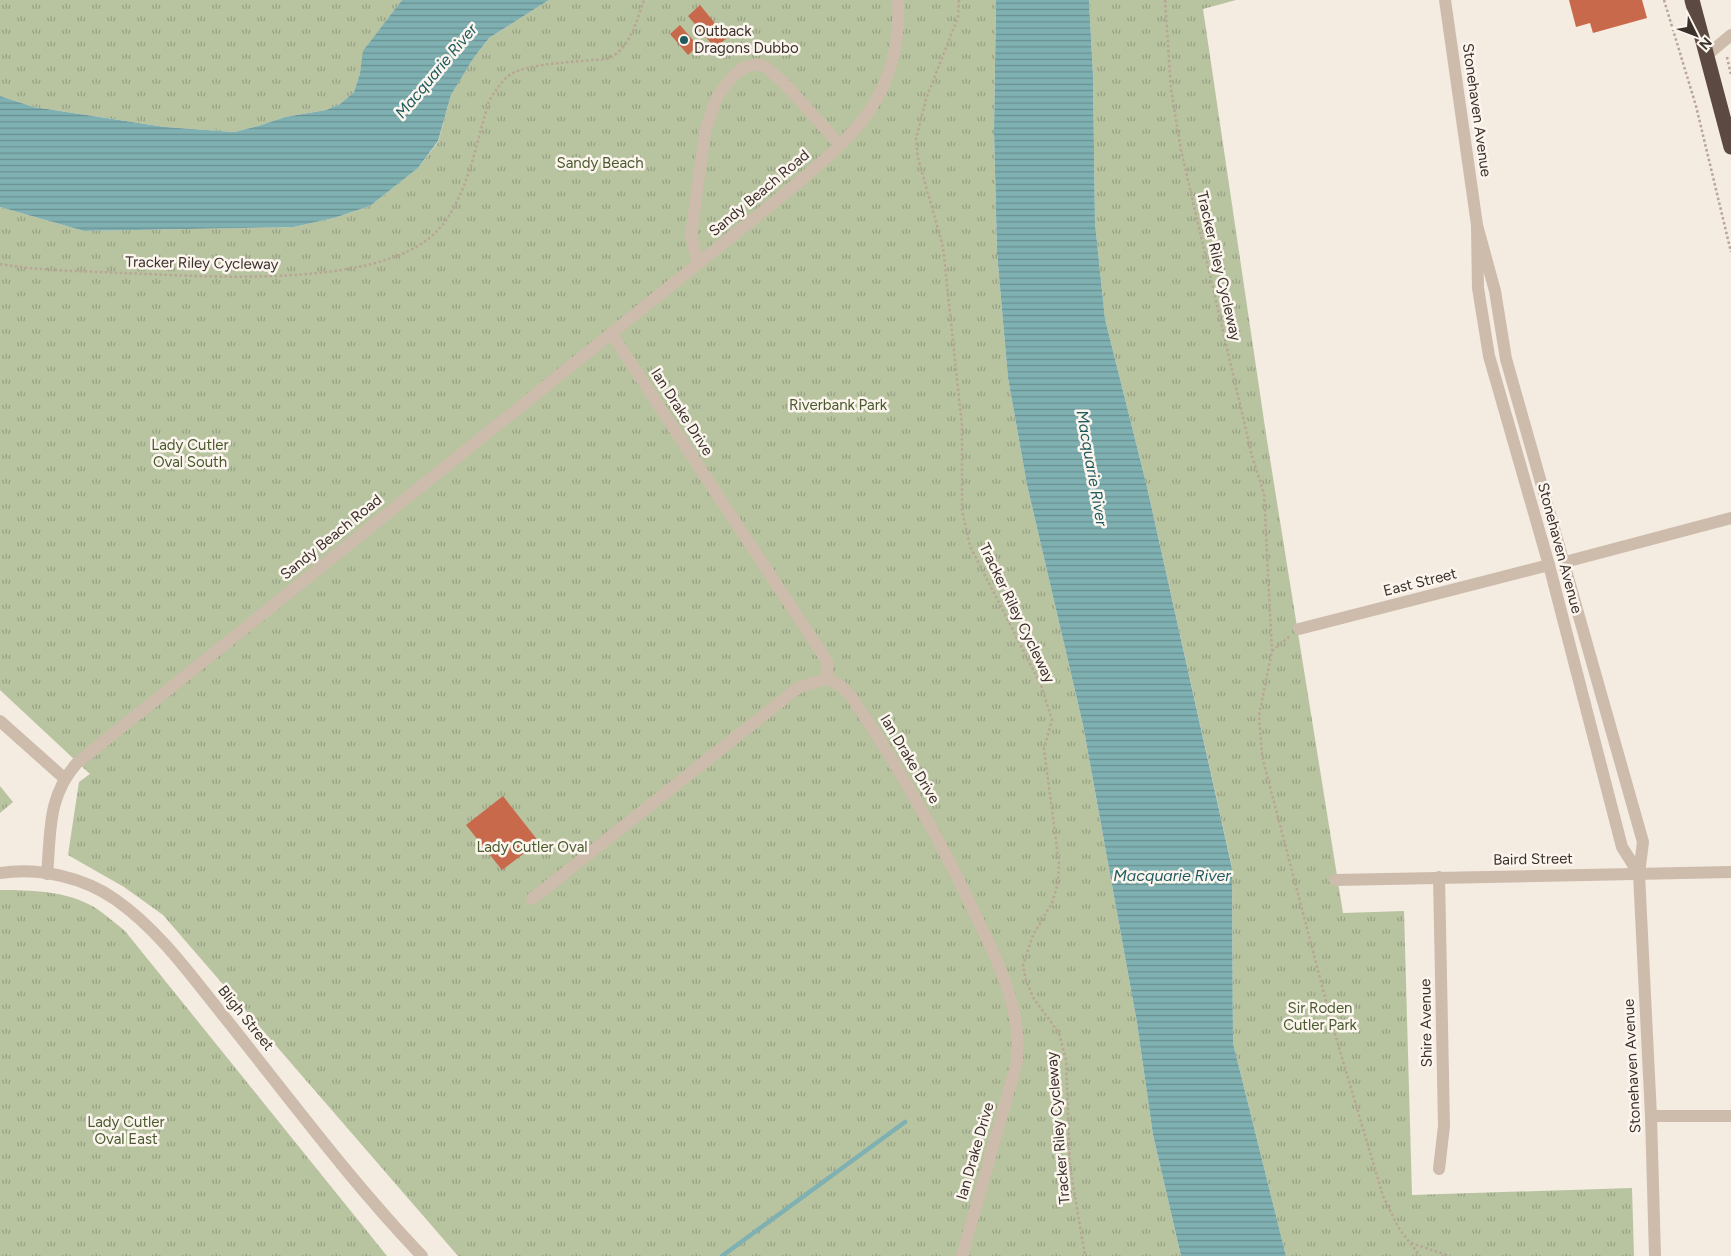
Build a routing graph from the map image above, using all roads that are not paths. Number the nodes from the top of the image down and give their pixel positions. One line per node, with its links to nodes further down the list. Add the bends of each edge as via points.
1 (898, 0): 6 (street, Sandy Beach Road, via 897,44 886,82 867,116)
2 (1445, 0): 8 (street, Stonehaven Avenue)
3 (1692, 0): 5 (highway)
4 (1731, 35): 5 (street)
5 (1707, 55): 7 (highway)
6 (840, 145): 9 (street, Sandy Beach Road); 9 (street, Sandy Beach Road, via 766,67 757,64 743,68 732,77 717,97 705,132 691,235)
7 (1731, 146)
8 (1477, 225): 12 (street, Stonehaven Avenue, via 1495,291 1506,359); 13 (street, Stonehaven Avenue, via 1478,288 1489,356)
9 (698, 264): 10 (street, Sandy Beach Road)
10 (611, 333): 15 (street, Ian Drake Drive, via 827,661); 17 (street, Sandy Beach Road, via 93,749)
11 (1731, 518): 12 (street)
12 (1565, 562): 21 (street, Stonehaven Avenue, via 1643,842)
13 (1549, 565): 14 (street, East Street); 21 (street, Stonehaven Avenue, via 1622,847)
14 (1299, 629)
15 (827, 679): 24 (street, via 799,687); 29 (street, Ian Drake Drive, via 851,696 908,785 956,873 994,954 1009,995 1017,1032 1017,1062)
16 (0, 721): 17 (street)
17 (64, 778): 20 (street, Sandy Beach Road, via 52,819)
18 (1731, 872): 21 (street, Baird Street)
19 (0, 873): 20 (street, Bligh Street)
20 (47, 874): 28 (street, Bligh Street, via 90,886 114,899 157,936)
21 (1639, 874): 22 (street, Baird Street); 25 (street, Stonehaven Avenue)
22 (1440, 877): 23 (street, Baird Street); 27 (street, Shire Avenue, via 1444,1126)
23 (1335, 880)
24 (532, 899)
25 (1652, 1116): 26 (street); 30 (street, Stonehaven Avenue)
26 (1731, 1116)
27 (1439, 1169)
28 (422, 1256)
29 (962, 1256)
30 (1655, 1256)

